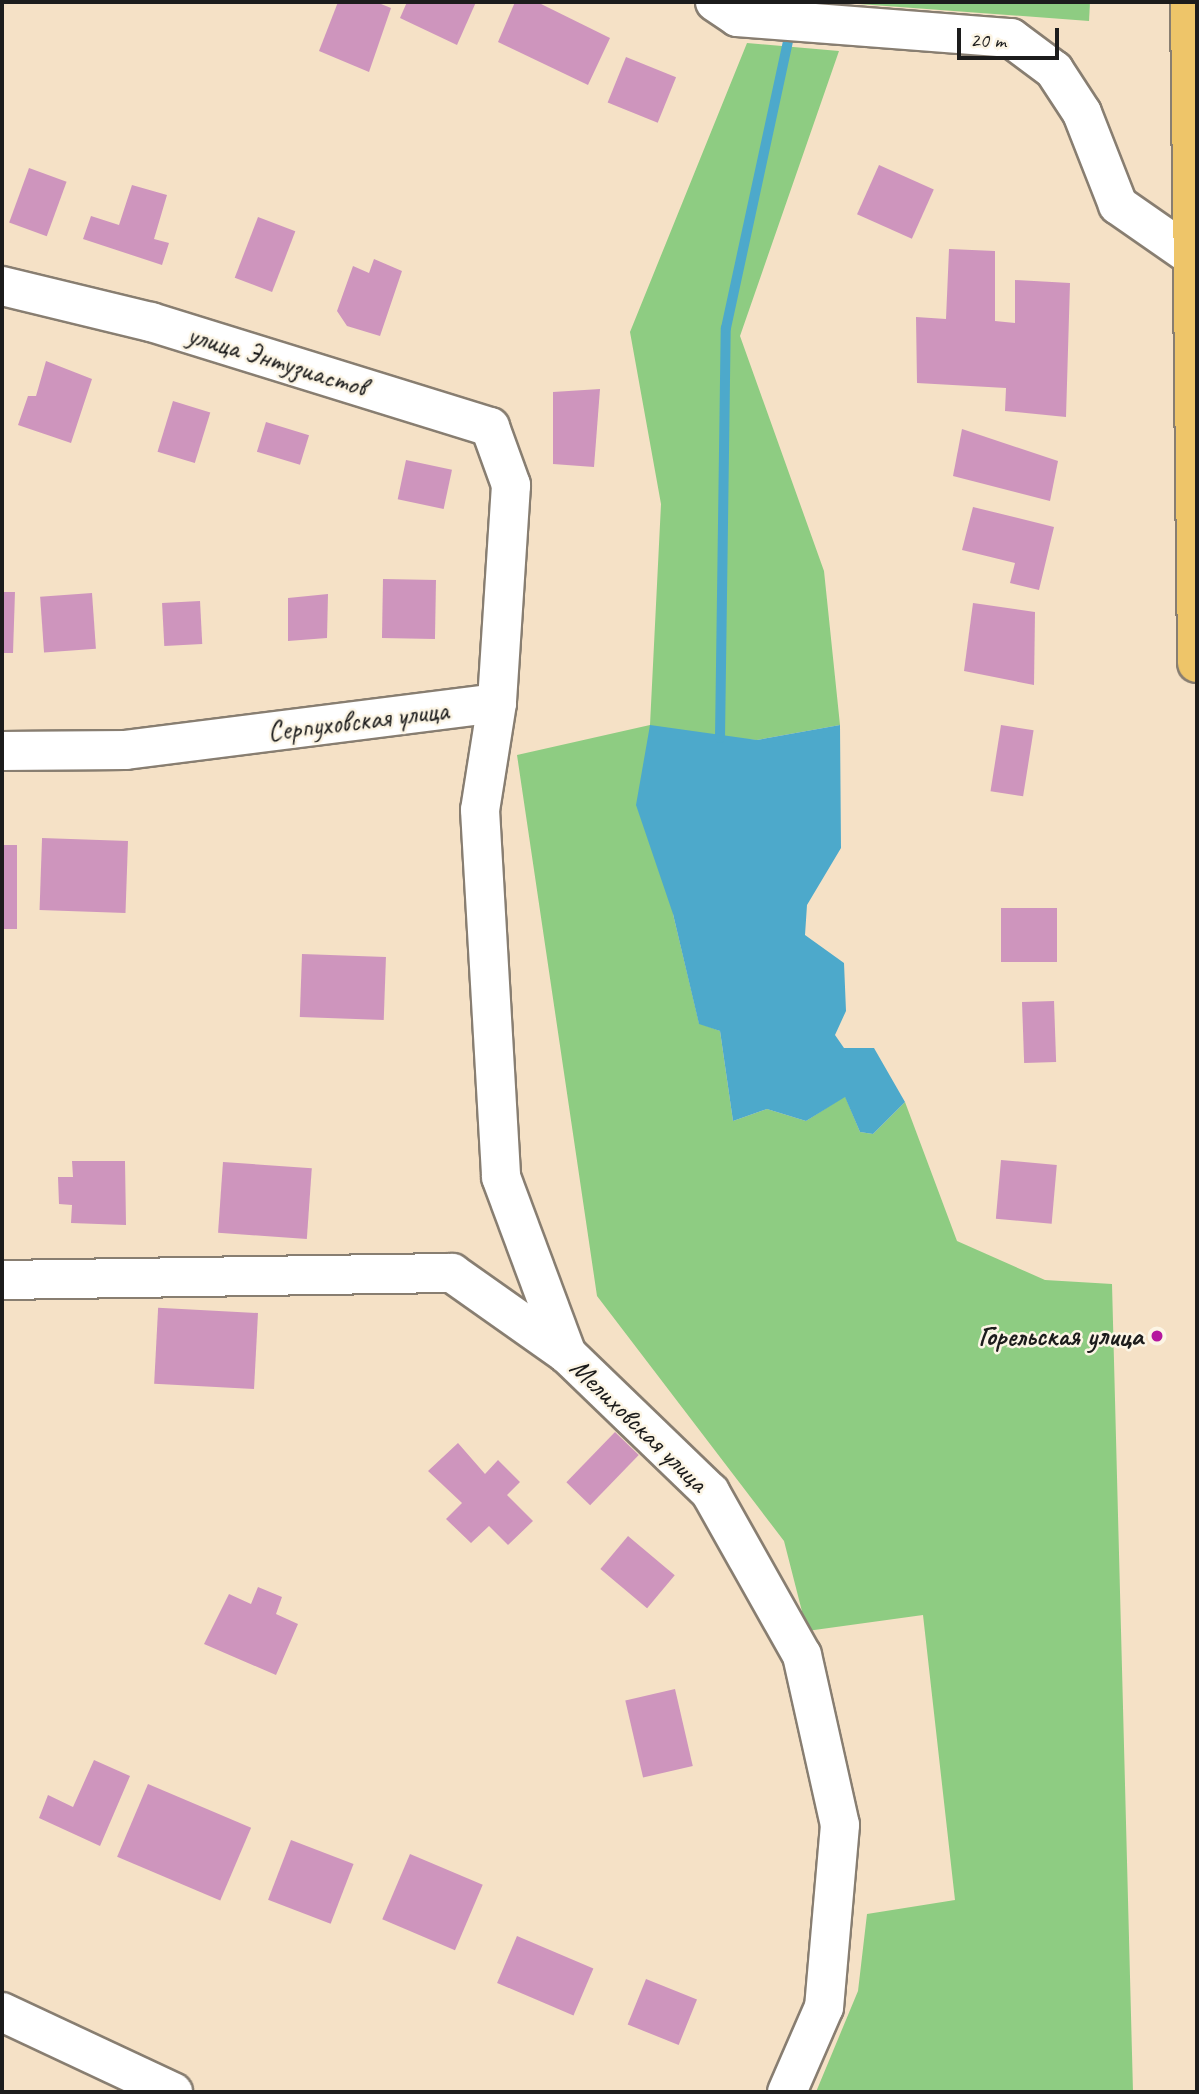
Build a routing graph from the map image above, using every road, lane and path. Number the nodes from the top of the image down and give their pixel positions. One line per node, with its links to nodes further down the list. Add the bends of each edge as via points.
1 (715, 2): 3 (street, via 737,17 1011,38 1054,70 1082,113 1118,205)
2 (1190, 2): 3 (main road)
3 (1195, 260): 5 (main road)
4 (2, 286): 6 (street, улица Энтузиастов, via 151,322 490,426 511,485)
5 (1197, 663)
6 (497, 703): 7 (street, Серпуховская улица, via 126,750); 9 (street, via 480,810 500,1177)
7 (2, 751)
8 (2, 1280): 9 (street, Мелиховская улица, via 452,1273)
9 (567, 1354): 12 (street, Мелиховская улица, via 710,1492 802,1654 840,1825 824,2007)
10 (2, 2012): 11 (street)
11 (173, 2092)
12 (787, 2092)

